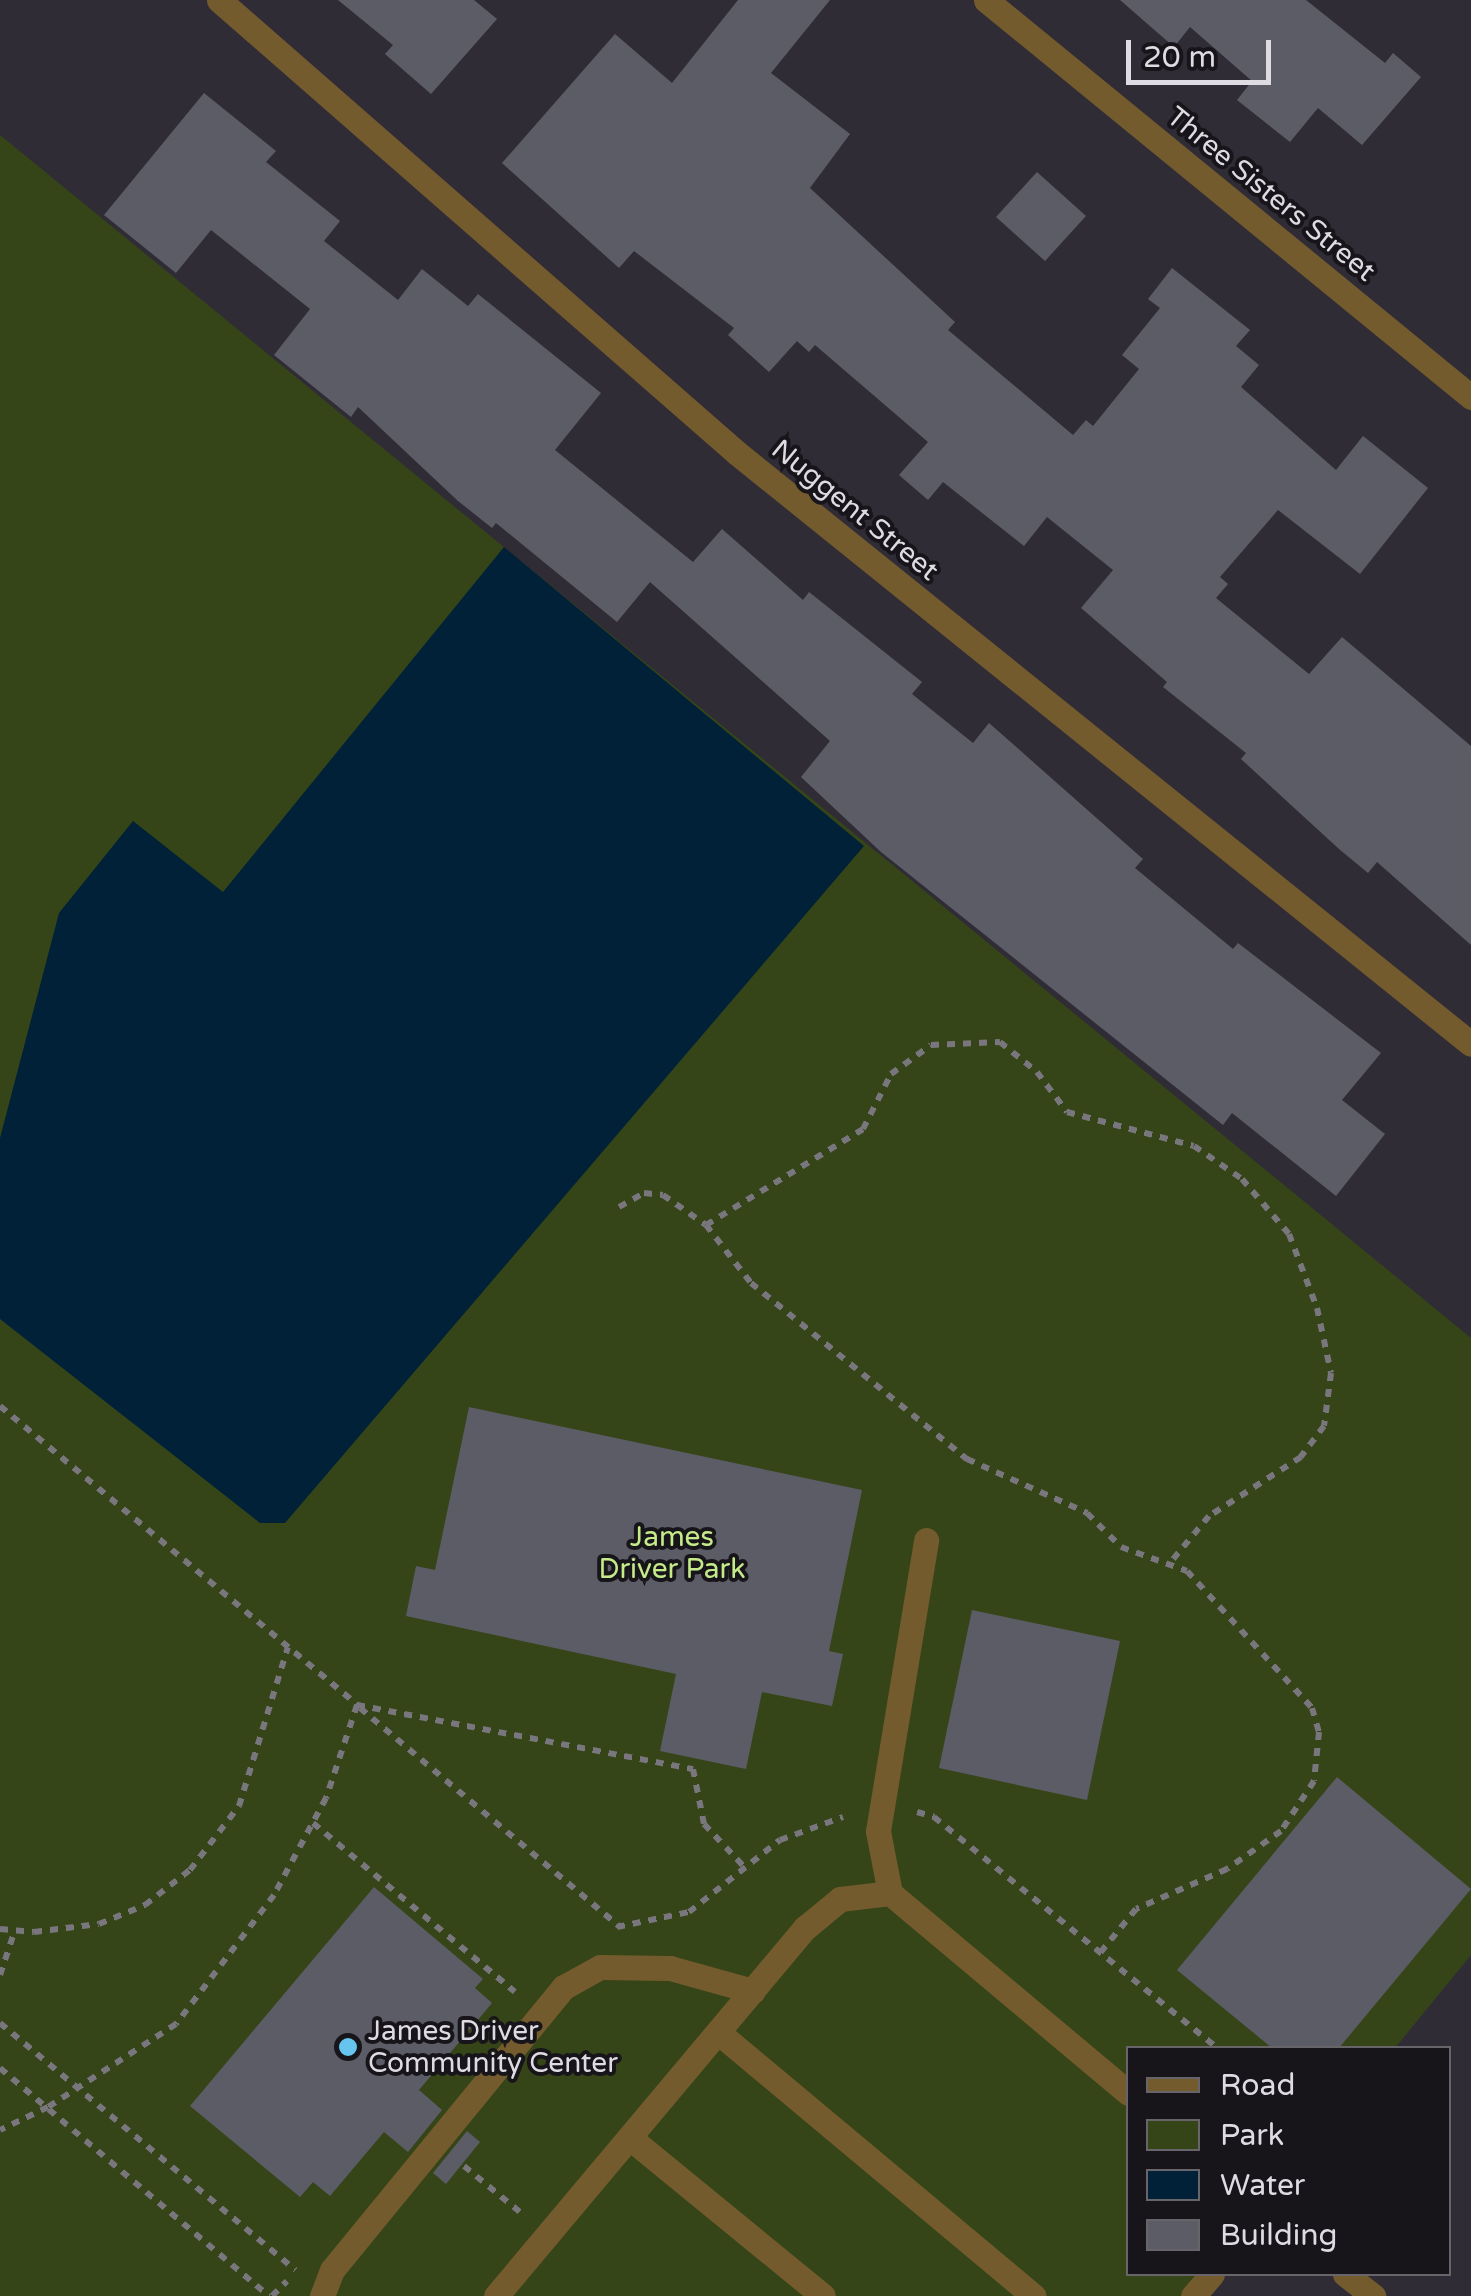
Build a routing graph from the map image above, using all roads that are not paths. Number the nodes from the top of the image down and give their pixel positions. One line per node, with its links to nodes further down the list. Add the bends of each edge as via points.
1 (219, 0): 4 (street, Nuggent Street, via 737,453)
2 (986, 0): 3 (street, Three Sisters Street)
3 (1471, 397)
4 (1471, 1044)
5 (926, 1540): 6 (street, via 878,1831)
6 (890, 1893): 7 (street, via 840,1899 805,1928); 9 (street)
7 (753, 1992): 8 (street); 13 (street, via 670,1968 600,1966 564,1987 332,2270)
8 (719, 2033): 10 (street); 16 (street)
9 (1126, 2091)
10 (630, 2138): 14 (street); 15 (street)
11 (1210, 2276): 17 (street)
12 (1348, 2276): 18 (street)
13 (322, 2296)
14 (496, 2296)
15 (823, 2296)
16 (1033, 2296)
17 (1193, 2296)
18 (1373, 2296)

